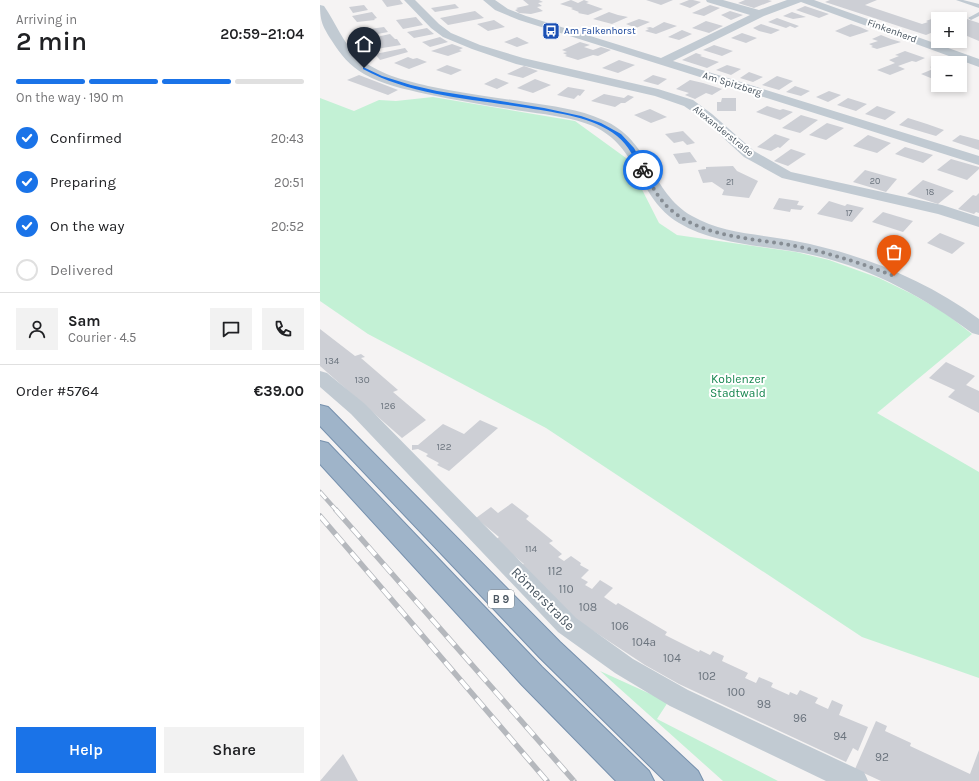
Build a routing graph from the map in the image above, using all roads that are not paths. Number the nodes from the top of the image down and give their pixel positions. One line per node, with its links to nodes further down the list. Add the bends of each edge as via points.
1 (409, 0): 15 (street, Alexanderstraße, via 447,35 476,47 520,61 677,98 702,112 748,153 787,175 942,210)
2 (488, 0): 12 (street, Am Spitzberg, via 509,14)
3 (711, 0): 9 (street)
4 (797, 0): 9 (street)
5 (804, 0): 13 (street, Finkenherd)
6 (958, 0): 7 (lane)
7 (979, 6)
8 (320, 9): 16 (street, via 352,59 380,77 437,92 544,109 599,124 619,135 632,149 657,194 670,210 686,220 715,231 833,254 859,262 927,292)
9 (760, 14): 12 (street)
10 (979, 14): 11 (lane)
11 (970, 18)
12 (662, 62): 14 (street, Am Spitzberg)
13 (979, 63)
14 (979, 161)
15 (979, 222)
16 (979, 329)
17 (320, 377): 22 (street, Römerstraße, via 358,409 568,625 624,666 679,698)
18 (320, 412): 21 (highway, B 9, via 550,650)
19 (320, 449): 20 (highway, B 9, via 532,676)
20 (638, 781)
21 (687, 781)
22 (854, 781)

